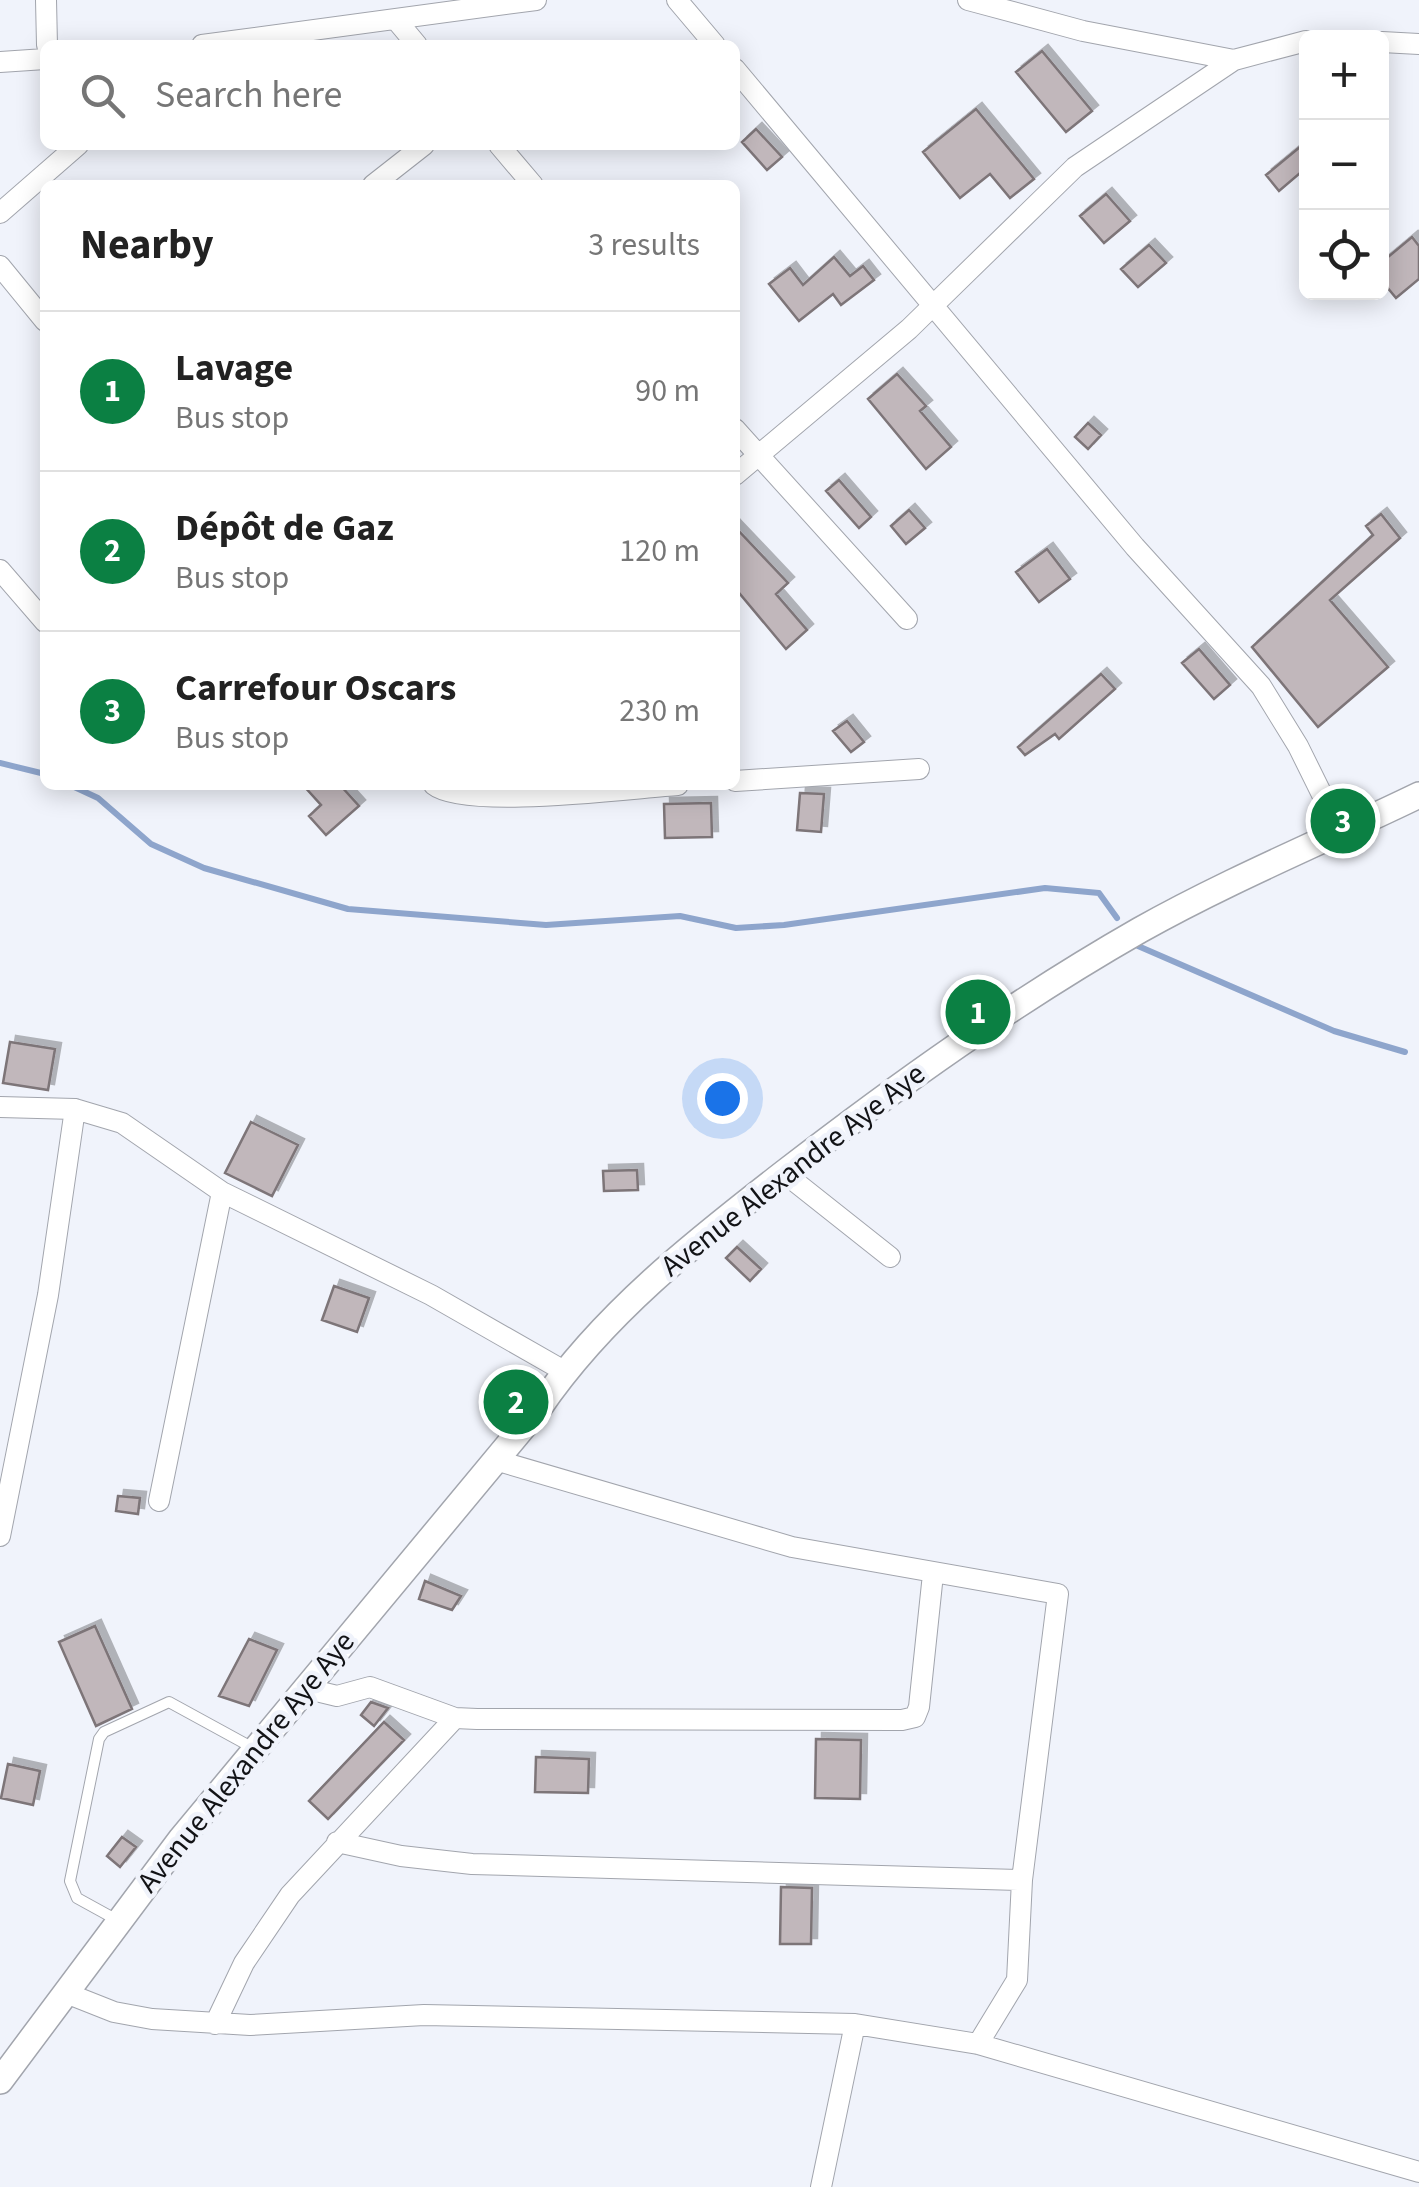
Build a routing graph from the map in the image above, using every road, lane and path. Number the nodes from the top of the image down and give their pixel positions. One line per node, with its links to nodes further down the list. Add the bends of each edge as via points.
1 (46, 0): 6 (street)
2 (536, 0): 5 (street)
3 (677, 0): 9 (street)
4 (968, 0): 14 (street, via 1082,31)
5 (397, 21): 7 (street); 8 (street)
6 (47, 40)
7 (243, 40)
8 (413, 40)
9 (711, 40)
10 (1299, 42): 14 (street)
11 (1389, 42): 12 (street)
12 (1419, 44)
13 (40, 59): 15 (street)
14 (1234, 60): 24 (street, via 1074,167)
15 (0, 62)
16 (740, 75): 24 (street)
17 (72, 150): 22 (street)
18 (418, 150): 20 (street)
19 (504, 150): 21 (street)
20 (380, 180)
21 (529, 180)
22 (0, 213)
23 (0, 266): 25 (street)
24 (936, 305): 27 (street); 37 (street, via 1135,547 1272,699)
25 (40, 314)
26 (740, 435): 27 (street)
27 (758, 456): 28 (street); 31 (street)
28 (740, 471)
29 (0, 570): 30 (street)
30 (40, 616)
31 (907, 620)
32 (918, 769): 33 (street)
33 (740, 781)
34 (440, 790): 35 (street, via 486,798)
35 (604, 790)
36 (1419, 796): 37 (street, Avenue Alexandre Aye Aye)
37 (1340, 833): 40 (street, Avenue Alexandre Aye Aye, via 1142,929 1021,1000)
38 (0, 1107): 39 (street)
39 (75, 1109): 41 (street, via 122,1123); 46 (street, via 48,1295)
40 (784, 1173): 42 (street); 43 (street, Avenue Alexandre Aye Aye, via 666,1266)
41 (222, 1192): 43 (street, via 431,1295); 45 (street)
42 (890, 1258)
43 (564, 1371): 44 (street, Avenue Alexandre Aye Aye)
44 (495, 1460): 47 (street, via 792,1547); 48 (street, Avenue Alexandre Aye Aye)
45 (159, 1501)
46 (0, 1536)
47 (933, 1574): 49 (street, via 914,1717); 52 (street, via 1058,1594)
48 (308, 1689): 49 (street, via 337,1696 370,1687); 50 (street, Avenue Alexandre Aye Aye)
49 (455, 1718): 51 (street)
50 (256, 1750): 53 (street, Avenue Alexandre Aye Aye); 53 (lane, via 169,1702 104,1732 70,1882 77,1898)
51 (336, 1842): 52 (street, via 401,1856 562,1869); 55 (street, via 280,1908)
52 (1022, 1880): 57 (street, via 1017,1980)
53 (118, 1920): 54 (street, Avenue Alexandre Aye Aye)
54 (66, 1992): 55 (street, via 114,2012); 58 (street, Avenue Alexandre Aye Aye)
55 (214, 2024): 56 (street, via 424,2015)
56 (855, 2024): 57 (street); 60 (street)
57 (978, 2044): 59 (street)
58 (4, 2069)
59 (1419, 2172)
60 (821, 2187)

